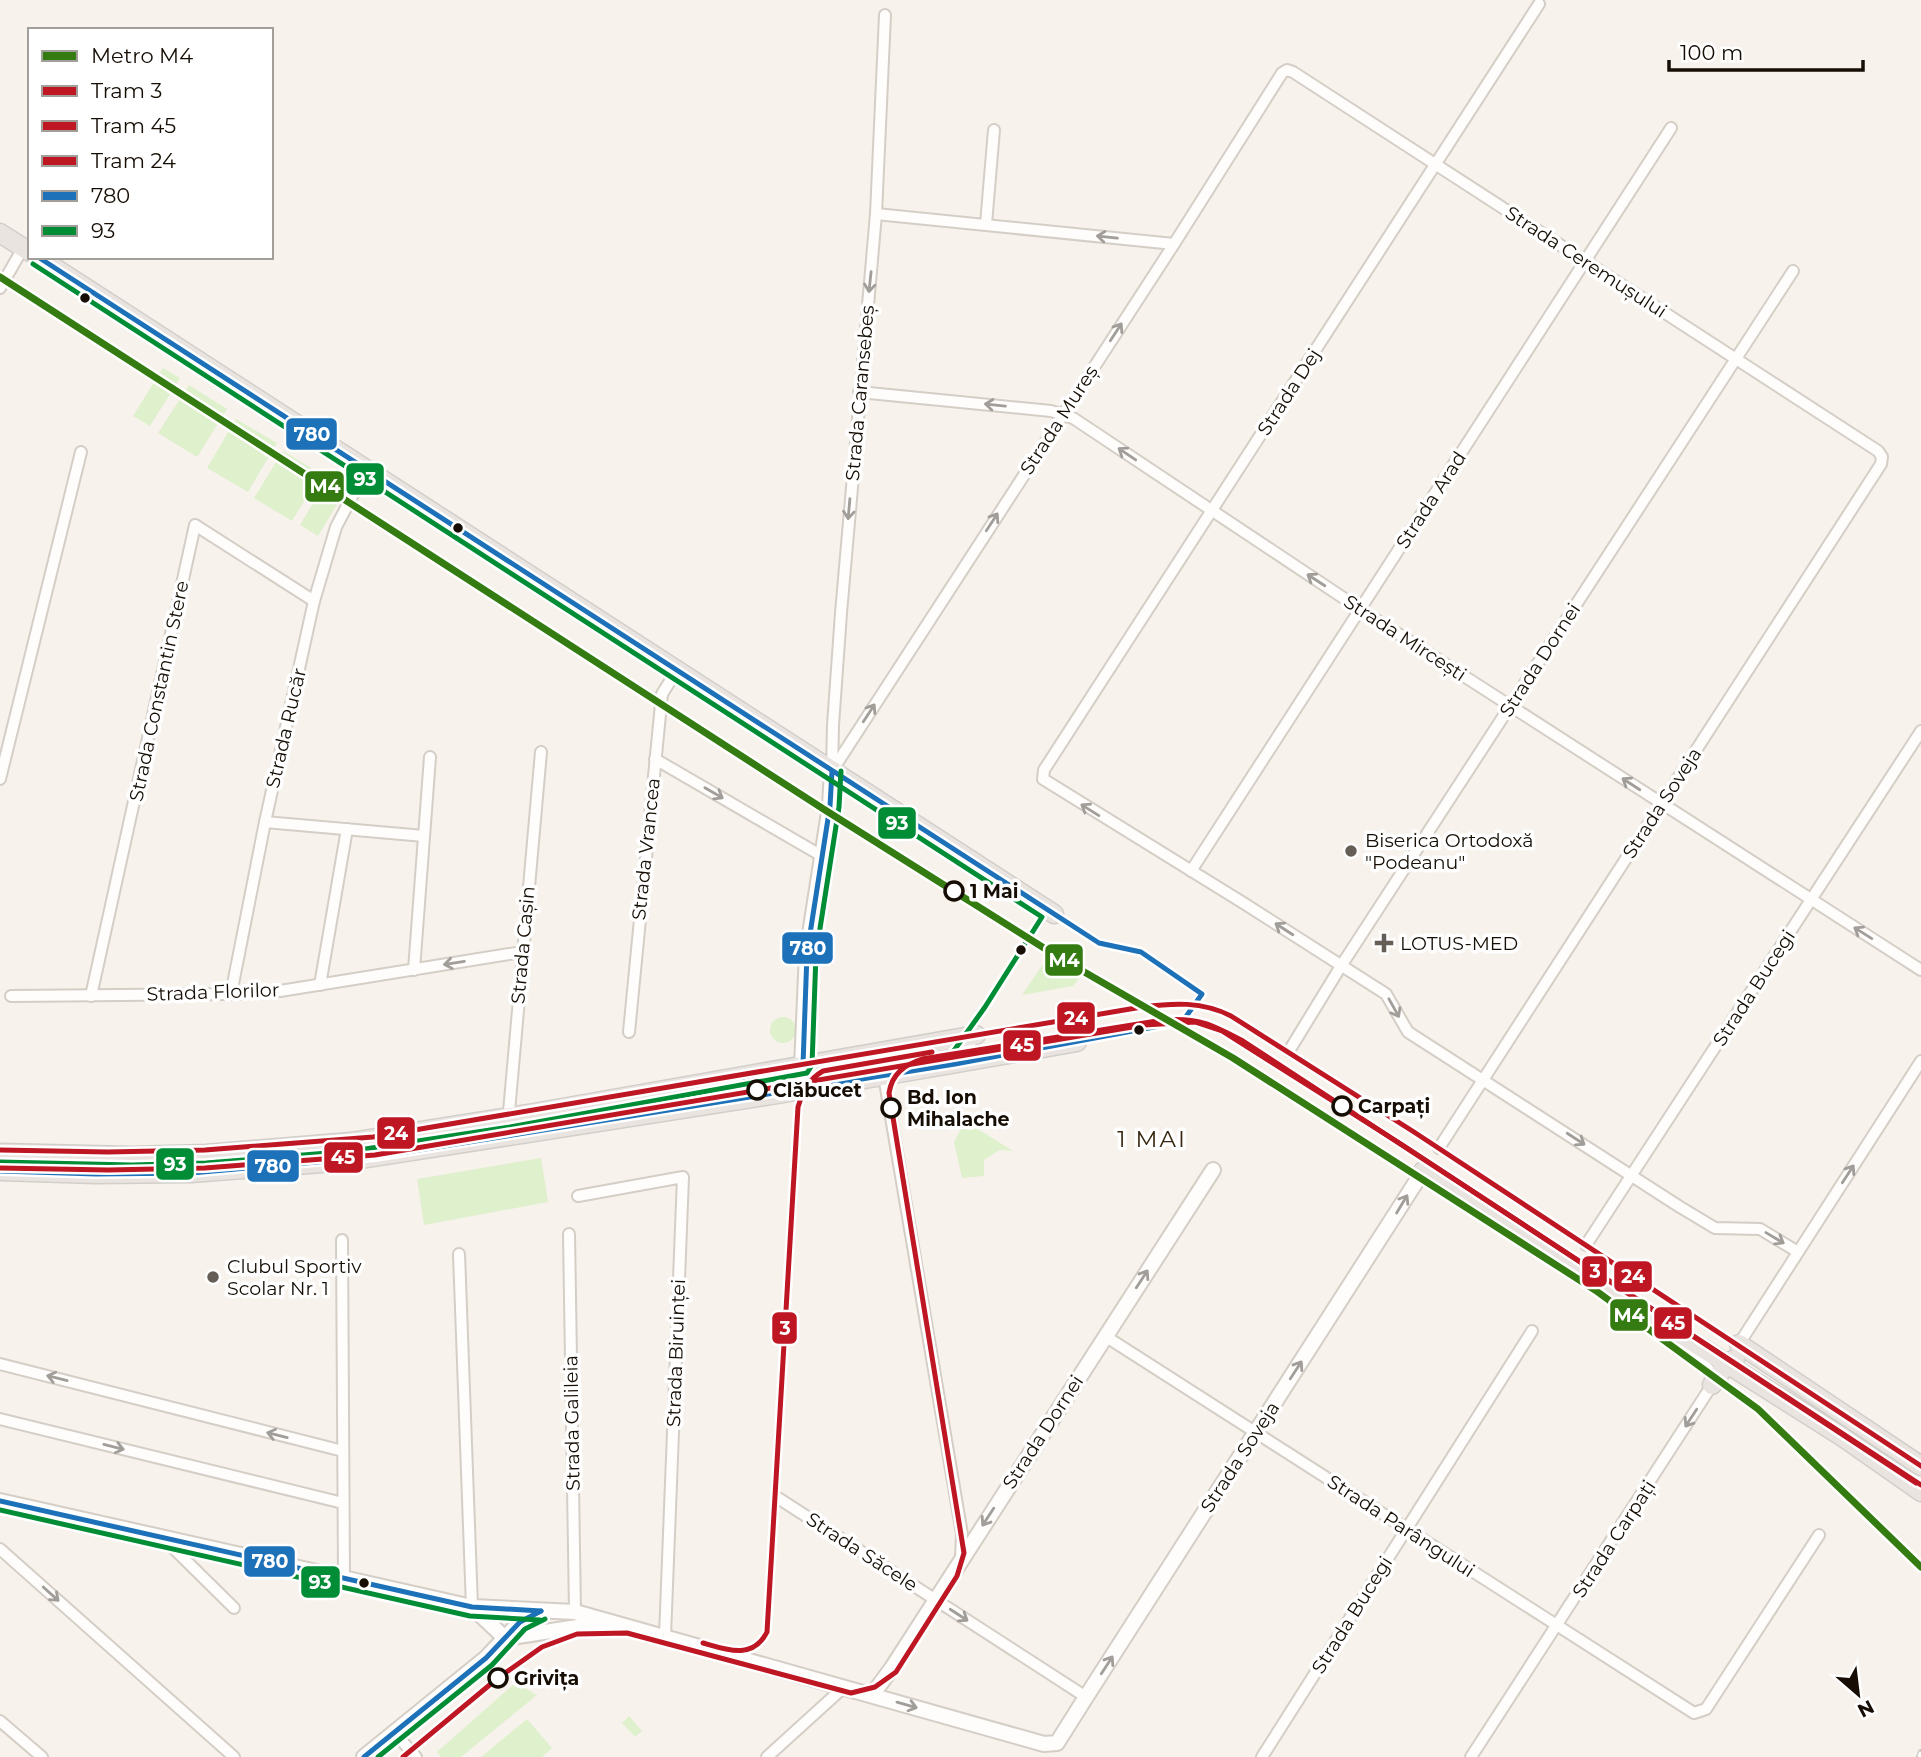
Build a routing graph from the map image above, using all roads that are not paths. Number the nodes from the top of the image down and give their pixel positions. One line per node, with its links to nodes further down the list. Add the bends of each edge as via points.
1 (1539, 4): 6 (street, Strada Dej)
2 (885, 15): 7 (street, Strada Caransebeș)
3 (1287, 70): 6 (street, Strada Ceremușului); 10 (street, Strada Mureș)
4 (1671, 128): 14 (street, Strada Arad)
5 (994, 130): 8 (street)
6 (1437, 165): 14 (street, Strada Ceremușului); 23 (street, Strada Dej)
7 (876, 214): 8 (street); 18 (street, Strada Caransebeș, one-way to 18)
8 (986, 224): 10 (street, one-way to 8)
9 (0, 233): 11 (main road)
10 (1174, 244): 19 (street, Strada Mureș, one-way to 10)
11 (28, 251)
12 (28, 254): 16 (street)
13 (41, 259): 22 (main road)
14 (1585, 261): 17 (street, Strada Ceremușului); 25 (street, Strada Arad)
15 (1793, 271): 17 (street, Strada Dornei)
16 (0, 288)
17 (1734, 359): 21 (street, Strada Ceremușului); 27 (street, Strada Dornei)
18 (859, 392): 19 (street, Strada Mircești, one-way to 18); 32 (street, Strada Caransebeș, one-way to 32)
19 (1062, 413): 23 (street, Strada Mircești, one-way to 19); 32 (street, Strada Mureș, one-way to 19)
20 (81, 452): 33 (street)
21 (1882, 457): 34 (street, Strada Soveja)
22 (366, 470): 24 (street, Strada Rucăr, via 336,527); 26 (main road)
23 (1211, 511): 25 (street, Strada Mircești, one-way to 23); 39 (street, Strada Dej, one-way to 23, via 1043,779 1044,770)
24 (314, 601): 35 (street, Strada Rucăr); 49 (street, Strada Constantin Stere, via 195,525)
25 (1360, 609): 27 (street, Strada Mircești); 39 (street, Strada Arad)
26 (677, 670): 31 (street, Strada Vrancea, via 662,694); 32 (main road)
27 (1511, 706): 34 (street, Strada Mircești, one-way to 27); 43 (street, Strada Dornei)
28 (1921, 731): 40 (street, Strada Bucegi)
29 (541, 752): 42 (street, Strada Cașin)
30 (430, 757): 37 (street)
31 (655, 759): 38 (street, one-way to 38); 50 (street, Strada Vrancea)
32 (832, 771): 38 (street); 41 (main road)
33 (0, 779)
34 (1662, 804): 40 (street, Strada Mircești); 58 (street, Strada Soveja)
35 (265, 822): 36 (street); 47 (street, Strada Rucăr)
36 (347, 829): 37 (street); 46 (street)
37 (424, 836): 44 (street)
38 (822, 856): 56 (street, via 807,953)
39 (1191, 871): 43 (street, one-way to 39)
40 (1811, 900): 45 (street, Strada Mircești, one-way to 40); 67 (street, Strada Bucegi)
41 (1054, 914)
42 (522, 952): 44 (street, Strada Florilor, one-way to 44); 60 (street, Strada Cașin)
43 (1341, 966): 53 (street, Strada Dornei); 58 (street, one-way to 58, via 1386,994 1408,1032)
44 (414, 970): 46 (street, Strada Florilor)
45 (1921, 970)
46 (320, 985): 47 (street, Strada Florilor)
47 (231, 994): 49 (street, Strada Florilor)
48 (11, 996): 49 (street, Strada Florilor)
49 (91, 996)
50 (629, 1032)
51 (976, 1035): 55 (street); 56 (main road)
52 (1077, 1042): 55 (main road)
53 (1289, 1051)
54 (1921, 1061): 72 (street, one-way to 54)
55 (955, 1064): 57 (main road)
56 (803, 1065): 59 (street); 60 (main road)
57 (884, 1076): 59 (main road); 94 (street, via 962,1534)
58 (1483, 1079): 62 (street, Strada Soveja); 67 (street, one-way to 67)
59 (801, 1089): 61 (main road)
60 (508, 1118): 61 (street, Strada Cașin); 63 (main road, via 383,1138 242,1152 132,1156)
61 (508, 1137): 65 (main road, via 362,1159 235,1171)
62 (1439, 1148)
63 (0, 1153)
64 (1213, 1170): 76 (street, Strada Dornei, one-way to 64)
65 (0, 1171)
66 (1423, 1171): 74 (main road); 83 (street, Strada Soveja, one-way to 66)
67 (1632, 1176): 71 (street, Strada Bucegi); 72 (street, one-way to 72, via 1715,1228 1760,1229)
68 (578, 1196): 104 (street, Strada Biruinței, via 683,1177)
69 (569, 1234): 101 (street, Strada Galileia)
70 (342, 1240): 84 (street)
71 (1586, 1245)
72 (1798, 1252): 77 (street)
73 (459, 1254): 97 (street)
74 (1666, 1325): 79 (main road); 81 (street, via 1710,1371)
75 (1532, 1331): 90 (street, Strada Bucegi)
76 (1105, 1336): 83 (street, Strada Parângului); 94 (street, Strada Dornei, one-way to 94)
77 (1743, 1338): 78 (main road)
78 (1763, 1359): 79 (main road, via 1742,1357); 85 (main road)
79 (1727, 1363): 81 (main road); 86 (main road)
80 (0, 1364): 84 (street, one-way to 80)
81 (1712, 1385): 103 (street, Strada Carpați, one-way to 103)
82 (0, 1419): 89 (street, one-way to 89)
83 (1256, 1433): 90 (street, Strada Parângului); 108 (street, Strada Soveja, one-way to 83)
84 (343, 1451): 89 (street)
85 (1921, 1466)
86 (1921, 1492)
87 (778, 1498): 96 (street, Strada Săcele)
88 (0, 1501): 92 (street)
89 (343, 1503): 95 (street)
90 (1406, 1530): 103 (street, Strada Parângului); 116 (street, Strada Bucegi)
91 (1819, 1535): 103 (street, Strada Parângului, via 1706,1709 1698,1713)
92 (162, 1536): 95 (street); 99 (street)
93 (0, 1549): 112 (street, one-way to 112)
94 (961, 1558): 96 (street, Strada Dornei)
95 (344, 1577): 97 (street)
96 (935, 1599): 107 (street, Strada Dornei); 108 (street, Strada Săcele, one-way to 108)
97 (471, 1607): 98 (street); 105 (street)
98 (499, 1607): 100 (street); 105 (street, via 508,1619)
99 (234, 1608)
100 (541, 1611): 101 (street); 105 (street, via 520,1622)
101 (575, 1612): 102 (street)
102 (612, 1621): 104 (street); 105 (street)
103 (1557, 1626): 117 (street, Strada Carpați)
104 (666, 1636): 106 (street)
105 (505, 1638): 110 (street)
106 (844, 1687): 107 (street); 115 (street)
107 (872, 1695): 108 (street, Strada Soveja, one-way to 108, via 1044,1744 1057,1743)
108 (1086, 1697)
109 (0, 1721): 111 (street)
110 (394, 1732): 113 (street); 114 (street)
111 (42, 1757)
112 (234, 1757)
113 (364, 1757)
114 (416, 1757)
115 (767, 1757)
116 (1262, 1757)
117 (1471, 1757)

